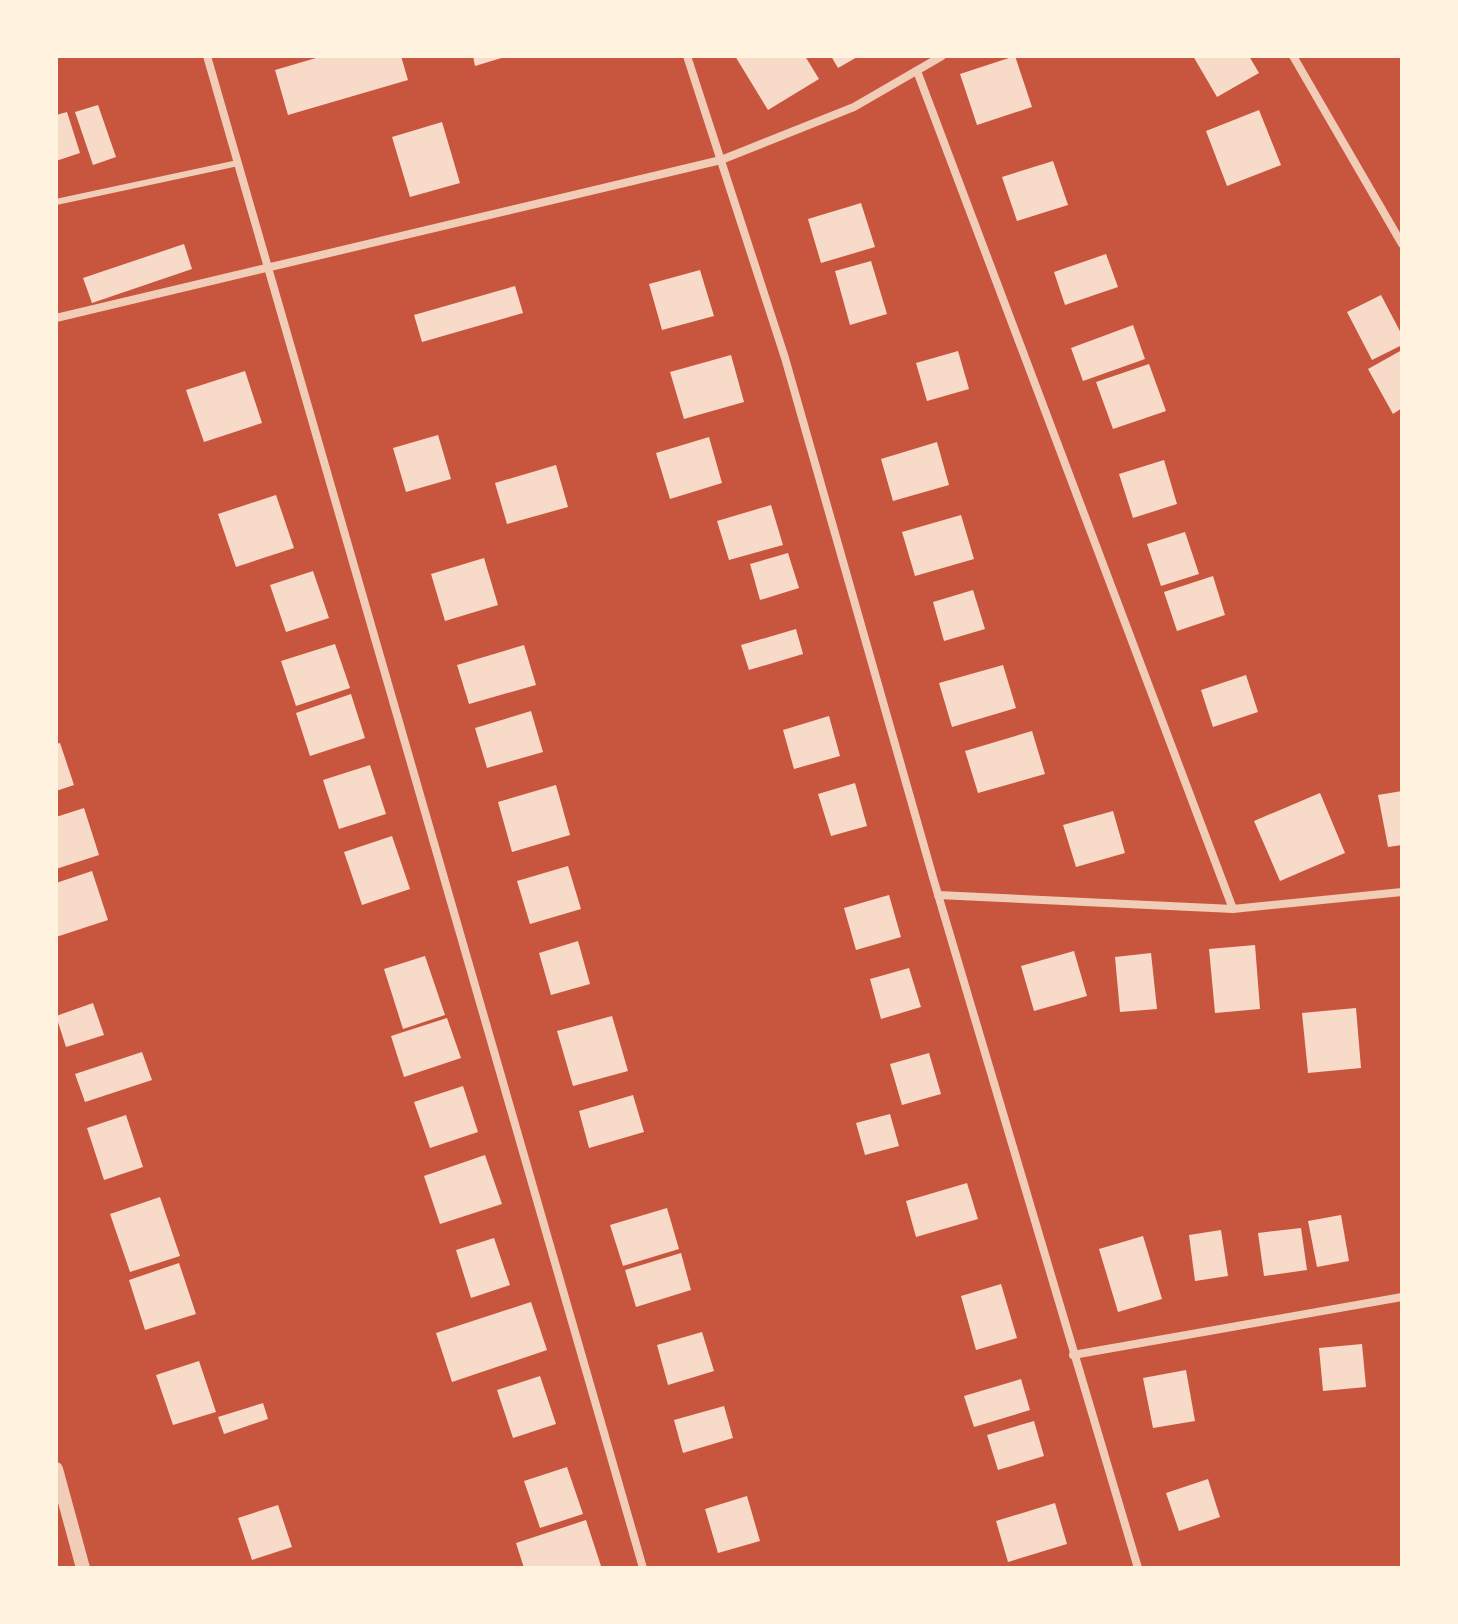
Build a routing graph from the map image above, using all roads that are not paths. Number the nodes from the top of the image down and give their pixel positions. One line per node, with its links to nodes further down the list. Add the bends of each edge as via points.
1 (207, 56): 7 (street)
2 (687, 56): 6 (street)
3 (942, 56): 5 (street)
4 (1293, 56): 9 (street)
5 (917, 71): 6 (street, via 854,107); 15 (street)
6 (721, 160): 11 (street); 14 (street, via 785,358)
7 (238, 163): 8 (lane); 11 (street)
8 (56, 202)
9 (1398, 229): 10 (street)
10 (1402, 244)
11 (267, 267): 12 (street); 20 (street)
12 (56, 318)
13 (1402, 892): 15 (street)
14 (938, 895): 15 (street); 17 (street)
15 (1233, 909)
16 (1402, 1297): 17 (street)
17 (1073, 1355): 21 (street)
18 (56, 1469): 19 (street)
19 (83, 1568)
20 (643, 1568)
21 (1138, 1568)

